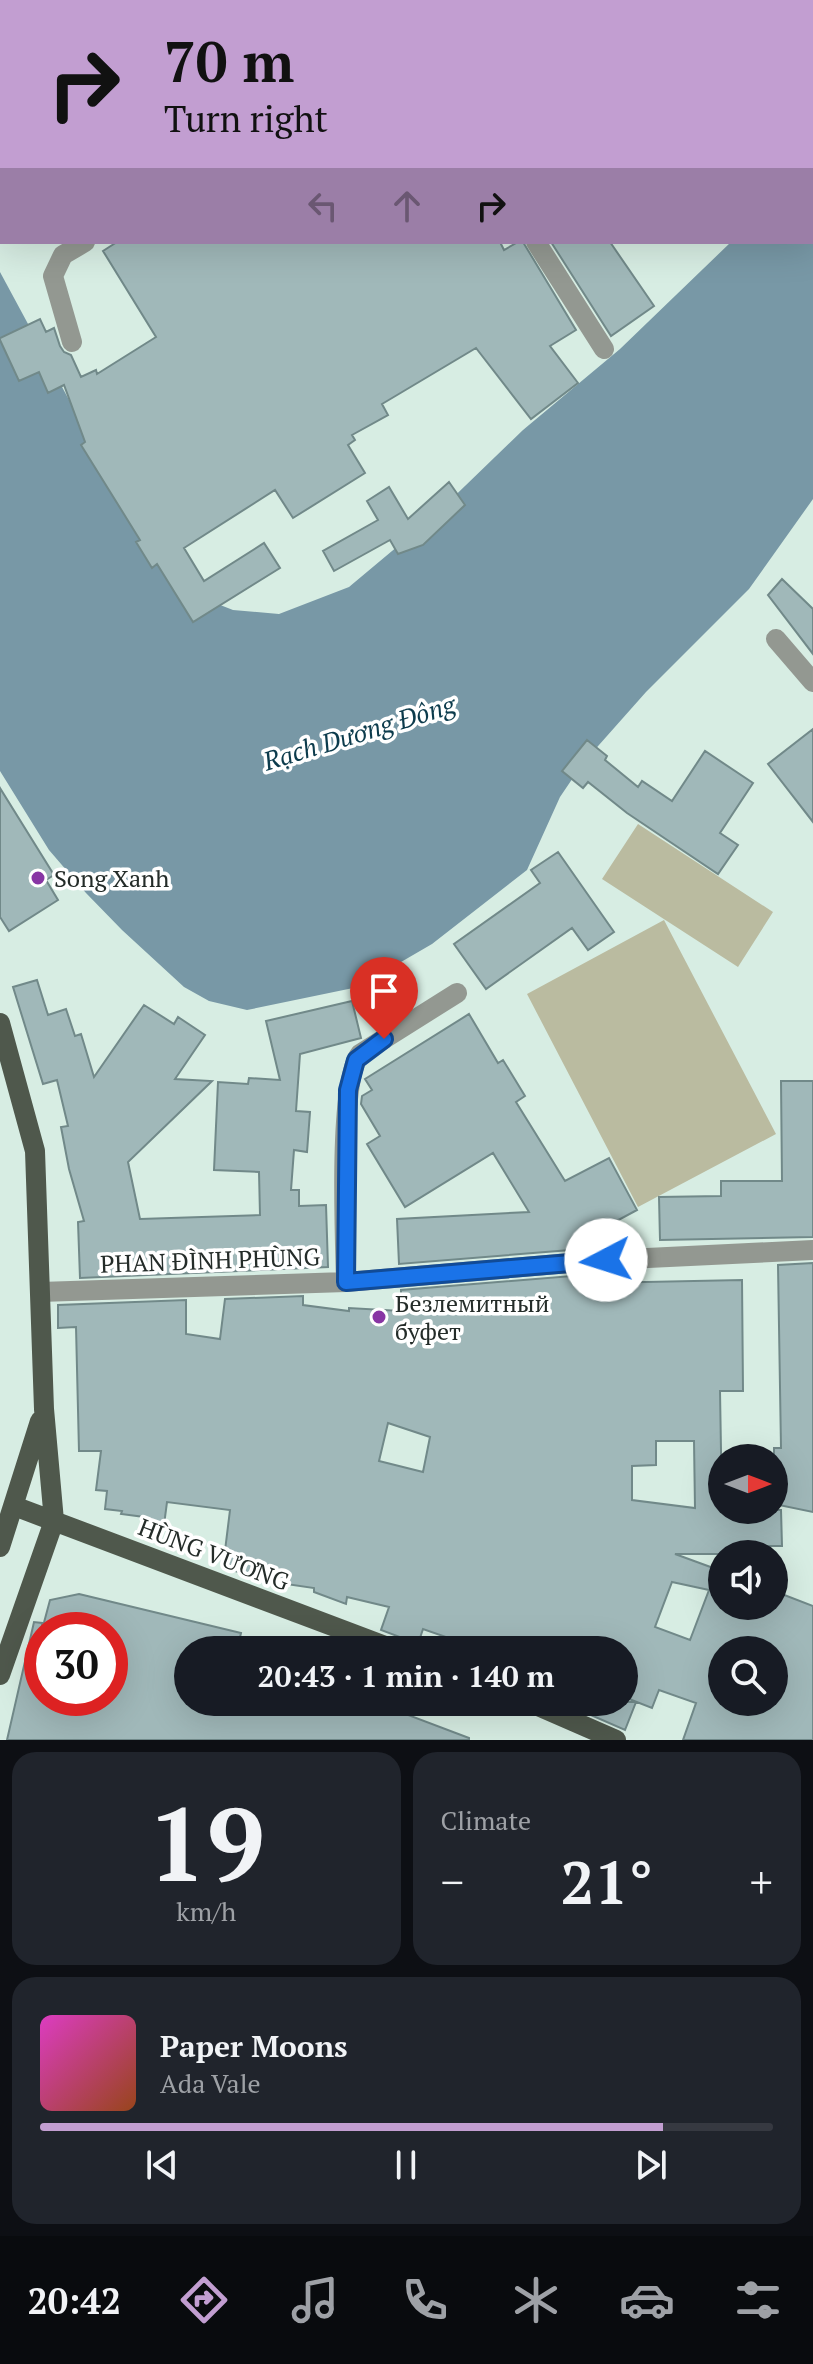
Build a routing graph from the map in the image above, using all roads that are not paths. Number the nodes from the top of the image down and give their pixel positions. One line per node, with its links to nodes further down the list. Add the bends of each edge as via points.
1 (82, 244): 3 (street, via 63,255 53,276)
2 (537, 244): 4 (street)
3 (72, 342)
4 (604, 349)
5 (776, 639): 6 (street)
6 (813, 682)
7 (457, 993): 10 (street, via 360,1054 353,1066 345,1167)
8 (0, 1023): 11 (main road, via 35,1151)
9 (813, 1250): 10 (street, PHAN ĐÌNH PHÙNG, via 606,1260)
10 (346, 1282): 11 (street, PHAN ĐÌNH PHÙNG)
11 (40, 1292): 12 (main road)
12 (44, 1409): 13 (main road); 14 (main road)
13 (14, 1506): 14 (main road, HÙNG VƯƠNG); 15 (main road)
14 (54, 1521): 16 (main road, HÙNG VƯƠNG); 17 (main road)
15 (0, 1547)
16 (359, 1636)
17 (0, 1675)
18 (561, 1716): 19 (main road)
19 (616, 1740)

